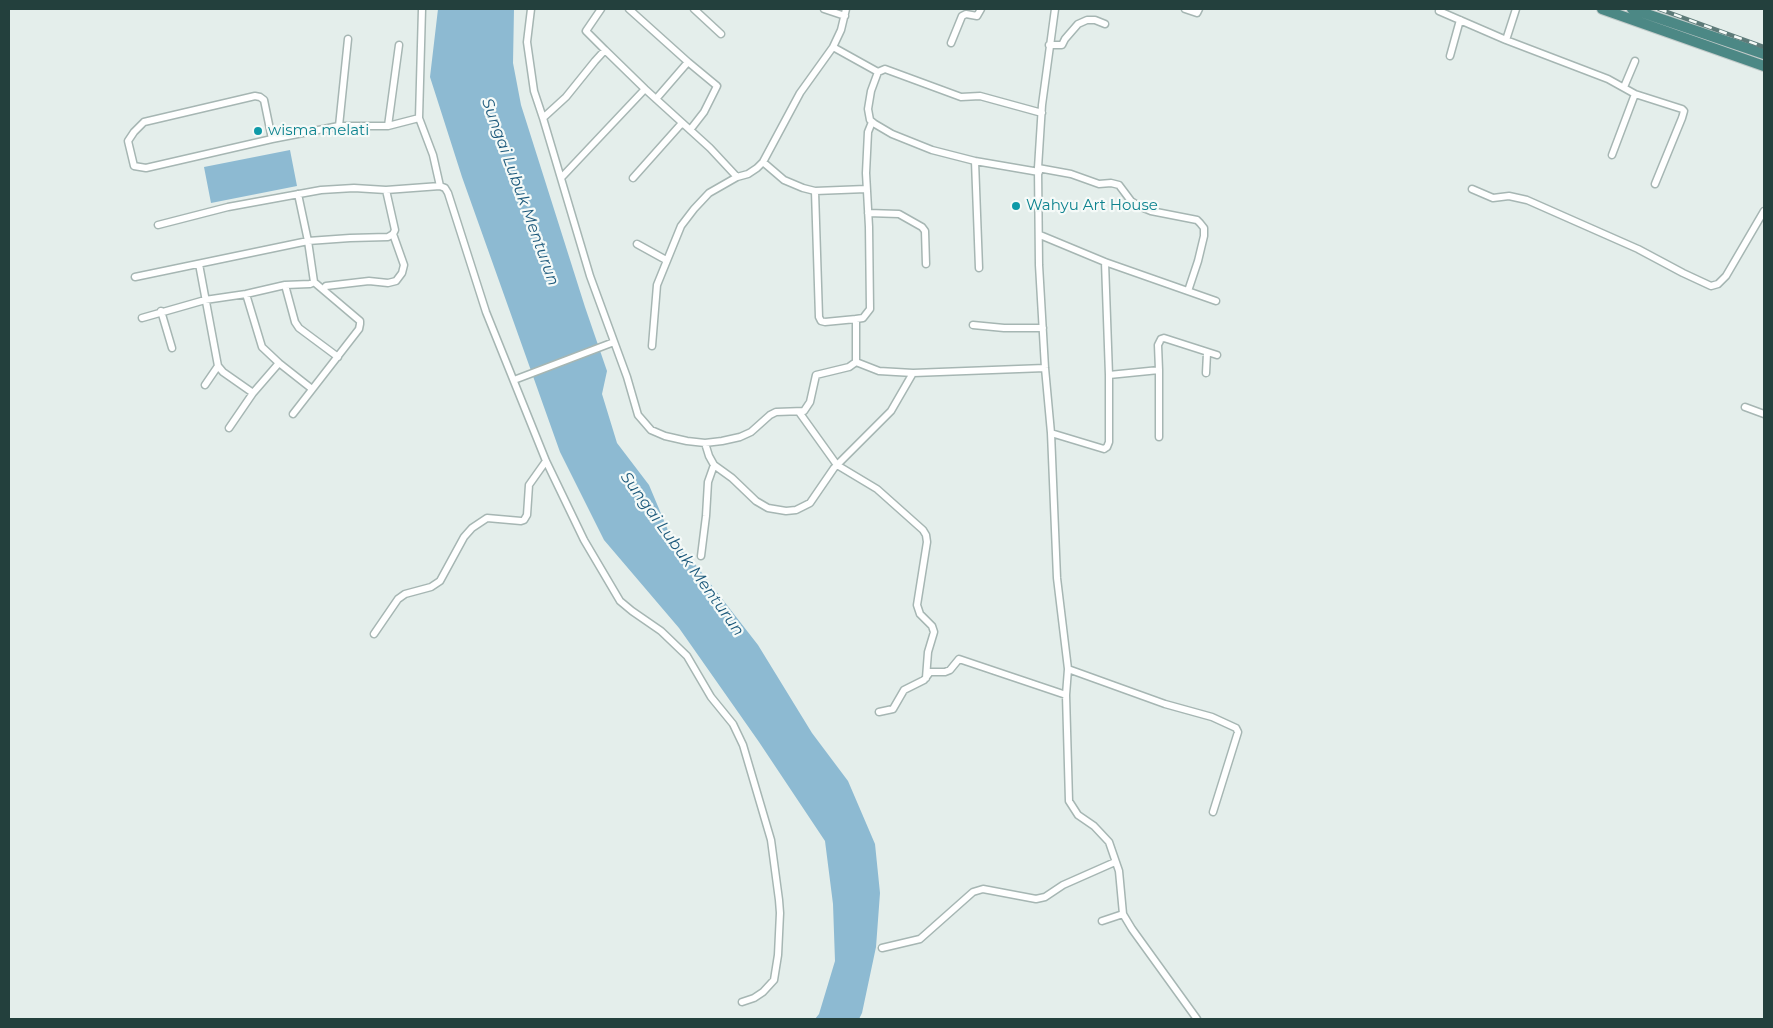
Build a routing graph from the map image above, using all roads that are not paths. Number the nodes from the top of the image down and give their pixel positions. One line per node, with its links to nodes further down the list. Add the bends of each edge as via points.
1 (422, 9): 37 (street)
2 (531, 9): 38 (street, via 527,42 534,91)
3 (601, 9): 25 (street, via 586,31)
4 (628, 9): 29 (street)
5 (694, 9): 18 (street)
6 (824, 9): 15 (street)
7 (982, 9): 21 (street, via 977,16 962,16)
8 (1054, 9): 23 (street)
9 (1185, 9): 10 (street, via 1197,13)
10 (1199, 9)
11 (1516, 9): 20 (street)
12 (1602, 9): 30 (highway)
13 (1635, 9): 26 (highway)
14 (1439, 11): 16 (street)
15 (846, 12): 24 (street)
16 (1460, 20): 20 (street); 27 (street)
17 (1105, 24): 23 (street, via 1087,20 1078,24 1062,45)
18 (721, 34)
19 (348, 39): 41 (street)
20 (1506, 40): 32 (street)
21 (951, 43)
22 (399, 45): 42 (street)
23 (1049, 45): 36 (street)
24 (833, 47): 31 (street); 47 (street, via 800,93)
25 (605, 50): 33 (street); 38 (street, via 566,97)
26 (1764, 54)
27 (1450, 56)
28 (1635, 61): 32 (street)
29 (688, 62): 35 (street); 43 (street, via 717,86 704,112)
30 (1764, 66)
31 (878, 72): 36 (street, via 887,69 961,97 980,96); 39 (street, via 868,109)
32 (1624, 87): 34 (street)
33 (645, 89): 35 (street); 50 (street)
34 (1635, 94): 45 (street); 52 (street, via 1684,111)
35 (656, 99): 40 (street)
36 (1042, 113): 48 (street)
37 (419, 118): 42 (street); 53 (street)
38 (543, 118): 50 (street)
39 (872, 122): 46 (street, via 932,150); 54 (street, via 868,132)
40 (682, 123): 43 (street); 51 (street)
41 (339, 126): 42 (street); 44 (street)
42 (388, 126)
43 (690, 130): 49 (street)
44 (272, 139): 44 (street, via 264,100 255,96 144,122 128,142 134,166 146,168)
45 (1612, 155)
46 (975, 161): 48 (street); 70 (street)
47 (764, 162): 49 (street, via 748,174); 57 (street, via 792,185)
48 (1038, 170): 63 (street); 75 (street, via 1070,174 1099,184 1119,185 1139,206 1197,220 1204,228 1204,236)
49 (737, 177): 66 (street, via 709,193 694,208 681,226)
50 (561, 178): 84 (street)
51 (633, 178)
52 (1655, 184)
53 (440, 186): 56 (street); 98 (street, via 448,193 486,312)
54 (866, 189): 57 (street); 60 (street)
55 (1472, 189): 59 (street, via 1493,198 1509,196 1528,200 1711,286 1726,276)
56 (386, 190): 58 (street, via 354,188); 62 (street, via 395,230)
57 (815, 190): 81 (street, via 819,317 825,322)
58 (298, 194): 61 (street); 64 (street)
59 (1764, 211)
60 (868, 213): 69 (street, via 899,214 922,227); 81 (street, via 870,309 863,318)
61 (158, 225)
62 (393, 234): 64 (street, via 388,237); 74 (street, via 404,265 396,281 369,281 326,286)
63 (1040, 234): 67 (street); 83 (street)
64 (308, 241): 68 (street); 72 (street)
65 (637, 244): 66 (street)
66 (666, 260): 85 (street, via 657,285)
67 (1105, 262): 75 (street); 97 (street)
68 (199, 264): 71 (street); 77 (street)
69 (926, 264)
70 (979, 268)
71 (135, 278)
72 (314, 282): 73 (street); 74 (street)
73 (285, 285): 76 (street); 89 (street, via 299,328)
74 (324, 289): 89 (street, via 360,321 359,329)
75 (1188, 290): 78 (street)
76 (246, 294): 77 (street); 91 (street, via 262,347)
77 (206, 300): 79 (street); 92 (street)
78 (1216, 300)
79 (161, 312): 80 (street); 86 (street)
80 (142, 318)
81 (856, 319): 90 (street)
82 (973, 325): 83 (street)
83 (1043, 328): 93 (street)
84 (611, 343): 98 (street); 109 (street, via 627,376 638,415 652,430 687,442)
85 (652, 346)
86 (172, 348)
87 (1207, 353): 88 (street); 94 (street, via 1161,339 1158,345); 96 (street)
88 (1217, 355)
89 (338, 357): 100 (street)
90 (856, 362): 95 (street, via 879,371); 103 (street, via 849,367 816,375 807,408)
91 (279, 363): 100 (street); 101 (street)
92 (218, 366): 99 (street); 101 (street)
93 (1045, 368): 95 (street); 107 (street)
94 (1159, 370): 97 (street); 108 (street)
95 (913, 373): 112 (street, via 891,411)
96 (1206, 373)
97 (1109, 374): 107 (street, via 1107,447 1104,449)
98 (517, 379): 110 (street)
99 (205, 385)
100 (312, 389): 104 (street)
101 (253, 393): 106 (street)
102 (1745, 407): 105 (street)
103 (799, 412): 109 (street, via 776,412 740,437); 112 (street)
104 (293, 414)
105 (1764, 414)
106 (229, 428)
107 (1051, 433): 115 (street, via 1056,578)
108 (1159, 437)
109 (706, 443): 111 (street)
110 (546, 461): 114 (street, via 528,485 527,516 524,520 487,518 472,528 440,581 398,599); 124 (street, via 584,540 620,601 661,631 687,656 744,745 771,840 780,912 774,980 759,995)
111 (714, 465): 112 (street, via 756,501 768,508 786,511 810,503); 113 (street, via 708,482)
112 (837, 465): 116 (street, via 877,489 926,534 917,604 920,614 934,632)
113 (700, 556)
114 (374, 634)
115 (1068, 669): 117 (street); 119 (street, via 1236,728 1238,732)
116 (926, 678): 117 (street, via 930,672 950,670 956,661 962,660); 118 (street, via 904,690 893,709)
117 (1066, 695): 120 (street, via 1070,801 1078,815 1109,842)
118 (879, 712)
119 (1213, 812)
120 (1115, 862): 121 (street, via 1121,882); 123 (street, via 1036,899 983,889 973,892 920,939)
121 (1123, 914): 122 (street); 125 (street)
122 (1102, 921)
123 (882, 948)
124 (742, 1002)
125 (1196, 1019)

